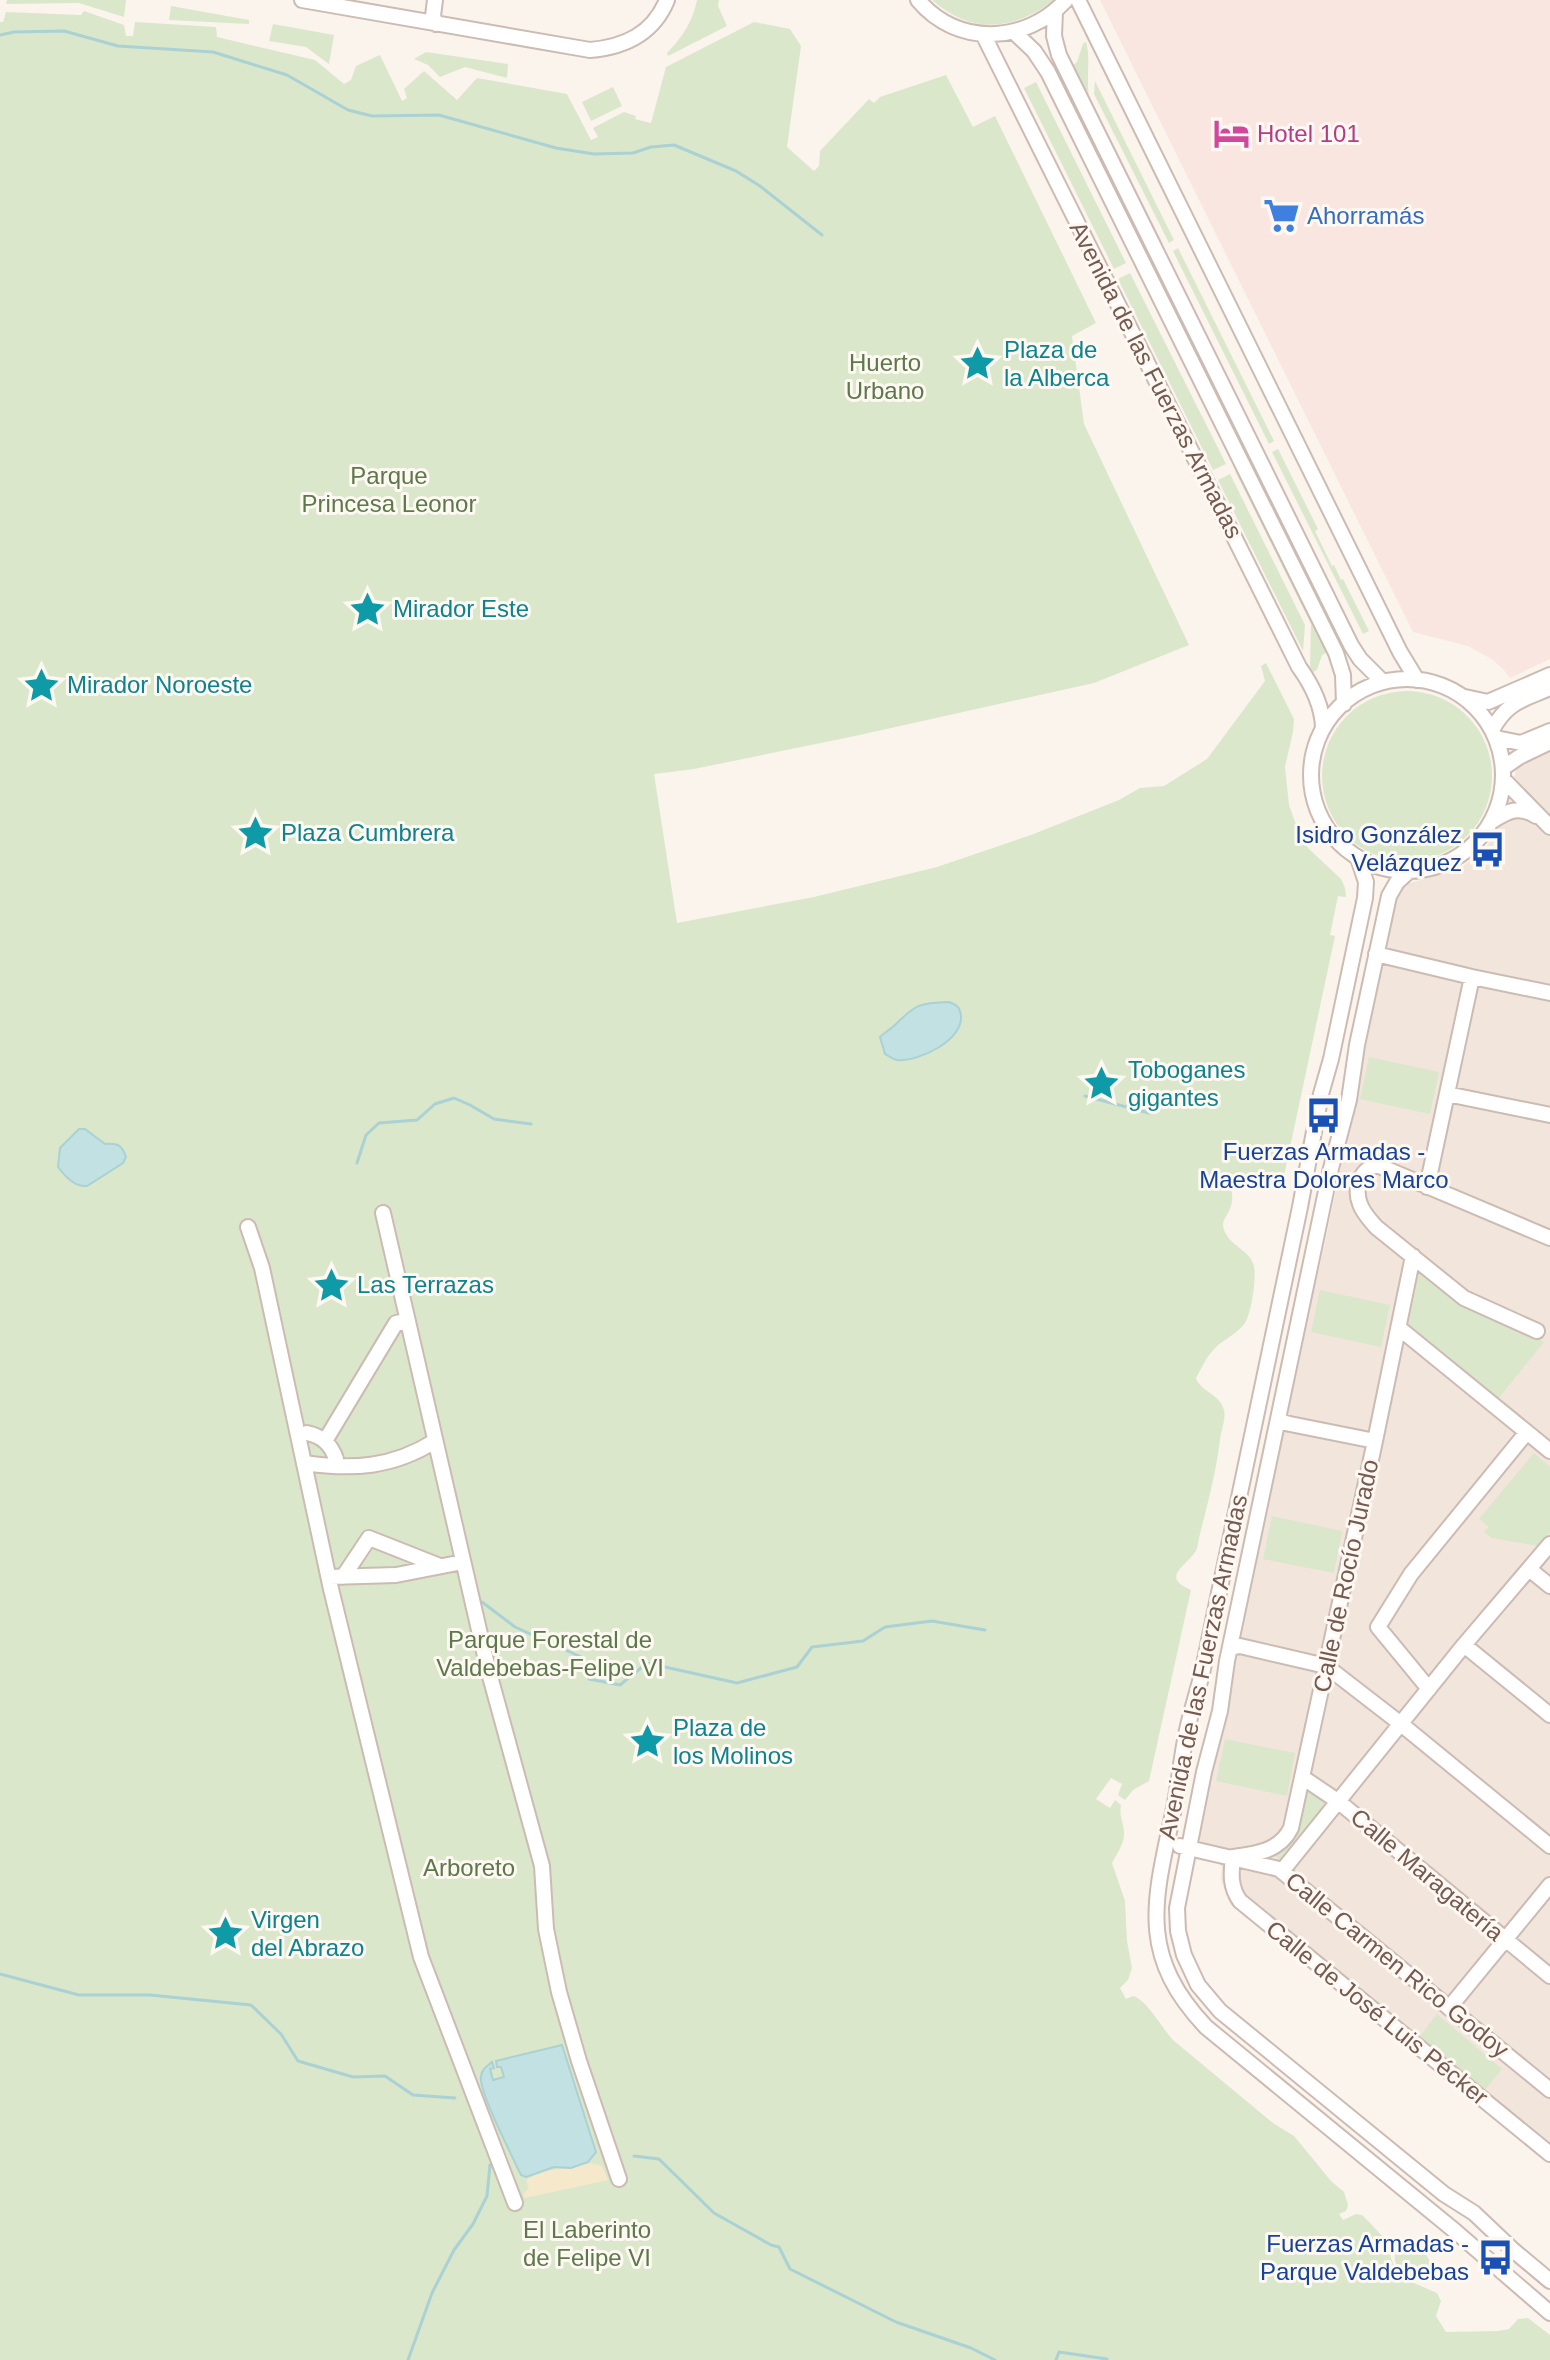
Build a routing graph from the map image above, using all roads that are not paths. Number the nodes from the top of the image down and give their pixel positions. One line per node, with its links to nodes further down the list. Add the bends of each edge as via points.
1 (302, 0): 7 (street)
2 (435, 0): 9 (street)
3 (667, 0): 9 (street, via 644,33 606,49)
4 (918, 0): 11 (street, via 944,22)
5 (1066, 0): 8 (street)
6 (1078, 0): 13 (street)
7 (360, 5): 9 (street)
8 (1055, 11): 10 (street); 14 (street, via 1059,55 1351,645)
9 (436, 24)
10 (1014, 32): 11 (street); 17 (street, Avenida de las Fuerzas Armadas, via 1048,72 1309,598 1339,660)
11 (983, 34): 18 (street, Avenida de las Fuerzas Armadas, via 1308,680)
12 (1550, 675): 16 (street, via 1488,702)
13 (1417, 680): 14 (street); 16 (street)
14 (1383, 682): 17 (street)
15 (1550, 688): 20 (street, via 1509,706)
16 (1464, 697): 20 (street)
17 (1344, 704): 18 (street)
18 (1323, 727): 25 (street, via 1311,764 1315,802 1333,836)
19 (1550, 731): 20 (street, via 1521,743)
20 (1494, 734): 22 (street)
21 (1550, 742): 22 (street, via 1519,757)
22 (1503, 774): 23 (street); 24 (street)
23 (1492, 821): 24 (street, via 1523,809); 26 (street, via 1462,854 1436,867)
24 (1545, 822)
25 (1358, 858): 26 (street); 63 (street, Avenida de las Fuerzas Armadas, via 1366,882 1363,908)
26 (1408, 872): 27 (street, Avenida de las Fuerzas Armadas, via 1389,896)
27 (1376, 954): 28 (street); 40 (street, Avenida de las Fuerzas Armadas)
28 (1472, 977): 29 (street); 30 (street)
29 (1550, 993)
30 (1447, 1094): 31 (street); 32 (street)
31 (1550, 1115)
32 (1427, 1187): 35 (street); 36 (street, via 1377,1165 1362,1175 1357,1189 1364,1213)
33 (383, 1213): 37 (street)
34 (248, 1227): 48 (street, via 262,1268)
35 (1550, 1238)
36 (1413, 1256): 38 (street, Calle de Rocío Jurado); 39 (street, via 1464,1298)
37 (407, 1321): 43 (street, via 396,1323); 44 (street)
38 (1399, 1328): 41 (street); 45 (street, Calle de Rocío Jurado)
39 (1537, 1331)
40 (1279, 1418): 45 (street); 56 (street, Avenida de las Fuerzas Armadas)
41 (1527, 1432): 46 (street); 58 (street, via 1411,1574 1378,1627)
42 (307, 1433): 43 (street)
43 (325, 1441): 47 (street)
44 (435, 1441): 48 (street, via 371,1466); 50 (street)
45 (1375, 1441): 57 (street, Calle de Rocío Jurado)
46 (1550, 1451)
47 (336, 1459)
48 (304, 1463): 53 (street)
49 (1550, 1544): 52 (street)
50 (463, 1562): 51 (street); 75 (street, via 542,1866 546,1929 559,1992)
51 (441, 1566): 53 (street, via 396,1575); 53 (street, via 369,1538)
52 (1529, 1569): 54 (street); 55 (street)
53 (336, 1577): 76 (street, via 421,1957)
54 (1550, 1586)
55 (1464, 1645): 58 (street); 59 (street)
56 (1230, 1648): 57 (street); 65 (street, Avenida de las Fuerzas Armadas)
57 (1326, 1666): 60 (street); 61 (street, Calle de Rocío Jurado)
58 (1429, 1689): 60 (street)
59 (1550, 1715)
60 (1401, 1724): 62 (street); 64 (street)
61 (1302, 1777): 62 (street, Calle Maragatería); 66 (street, Calle de Rocío Jurado, via 1287,1835)
62 (1339, 1802): 67 (street); 70 (street, Calle Maragatería)
63 (1166, 1844): 65 (street, Calle Carmen Rico Godoy); 77 (street, Avenida de las Fuerzas Armadas, via 1156,1931 1163,1962 1185,2004)
64 (1550, 1846)
65 (1188, 1847): 66 (street, Calle Carmen Rico Godoy); 78 (street, Avenida de las Fuerzas Armadas, via 1178,1896 1178,1931 1184,1955 1208,1999 1444,2194 1474,2213)
66 (1240, 1870): 67 (street, Calle Carmen Rico Godoy, via 1274,1866); 69 (street, via 1241,1888); 74 (street, Calle de José Luis Pécker, via 1231,1881 1240,1901)
67 (1275, 1872): 72 (street, Calle Carmen Rico Godoy)
68 (1550, 1885): 70 (street)
69 (1249, 1900)
70 (1505, 1939): 71 (street, Calle Maragatería); 72 (street)
71 (1550, 1976)
72 (1449, 2008): 73 (street, Calle Carmen Rico Godoy)
73 (1550, 2090)
74 (1550, 2154)
75 (619, 2179)
76 (515, 2203)
77 (1505, 2275): 79 (street); 80 (street, Avenida de las Fuerzas Armadas)
78 (1550, 2281)
79 (1550, 2304)
80 (1550, 2313)

